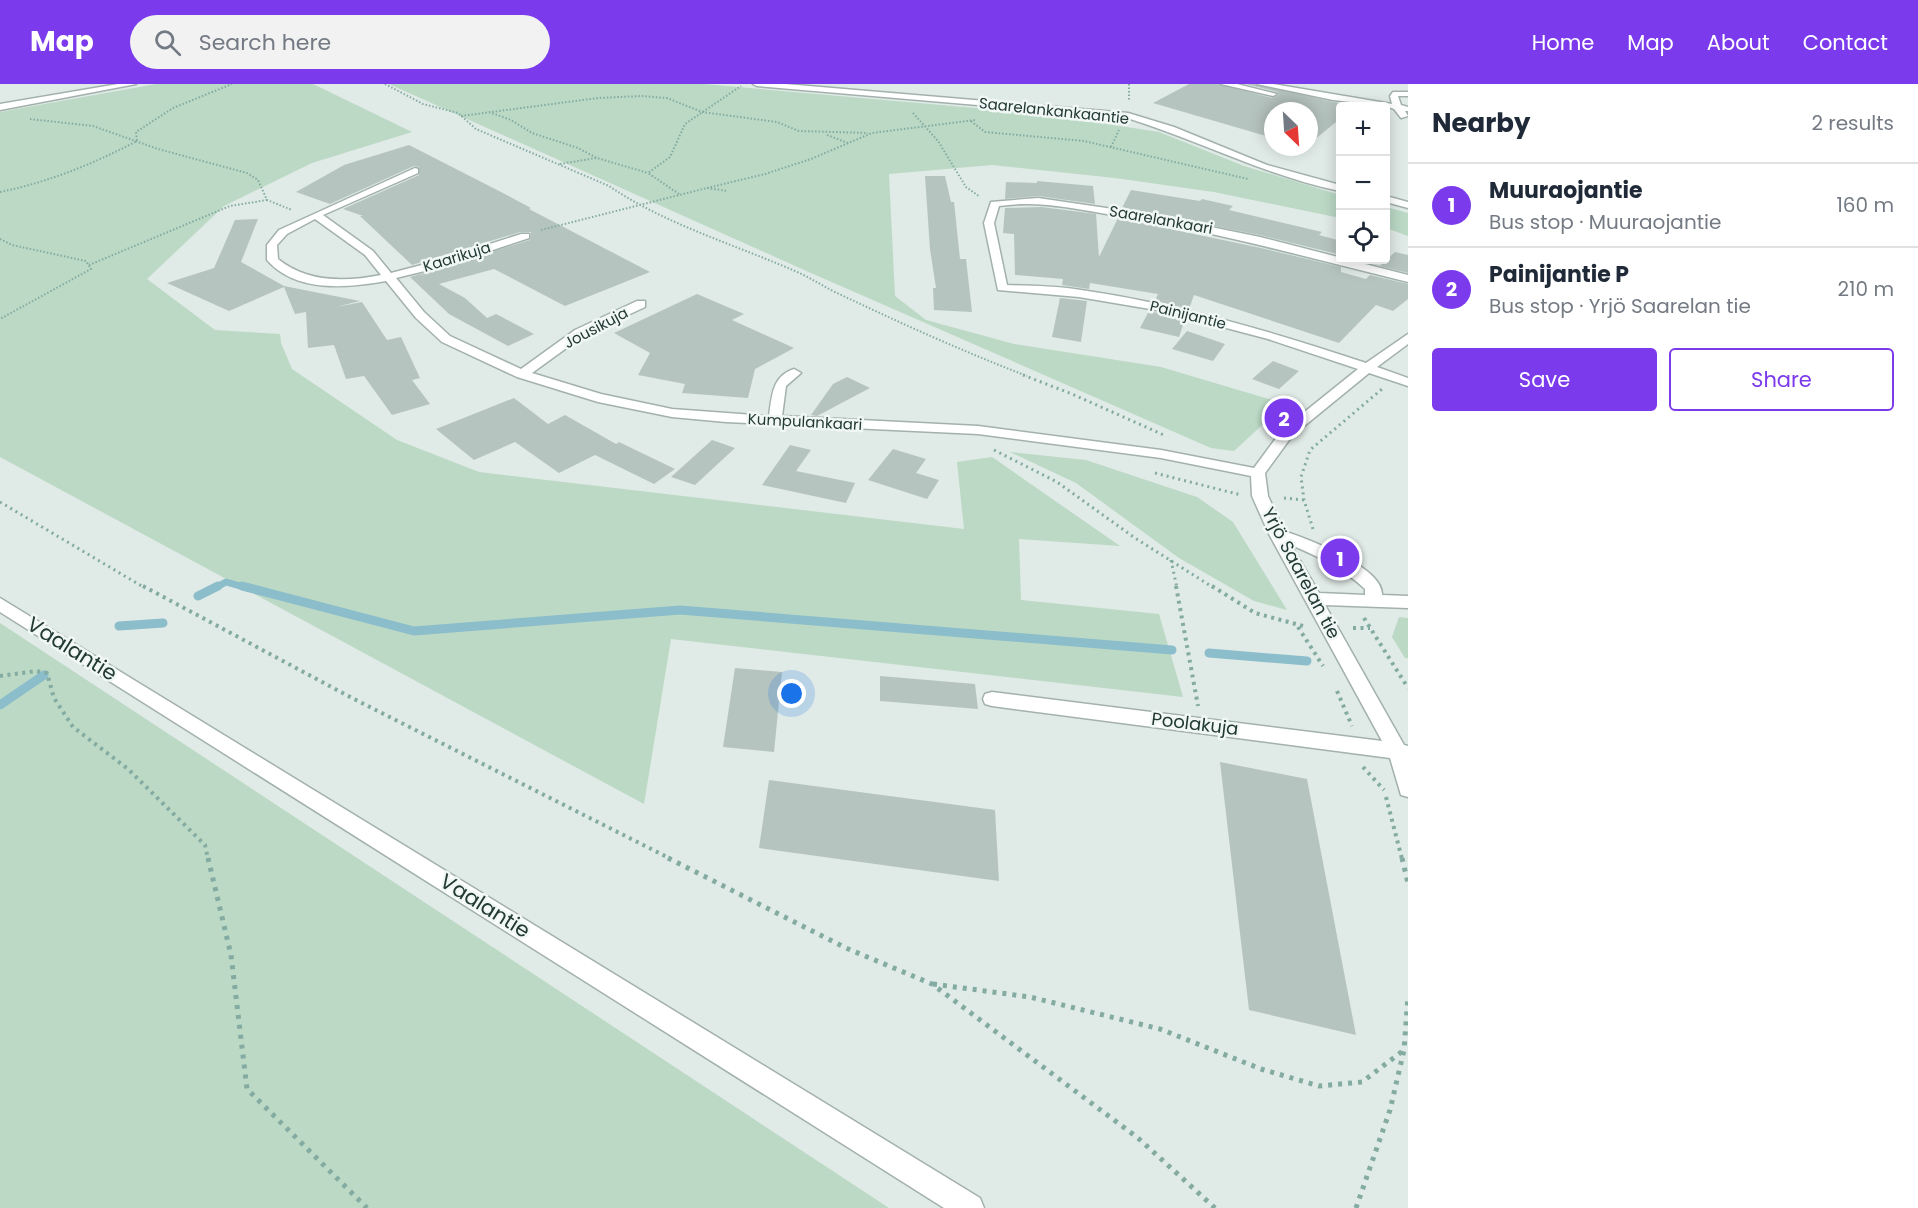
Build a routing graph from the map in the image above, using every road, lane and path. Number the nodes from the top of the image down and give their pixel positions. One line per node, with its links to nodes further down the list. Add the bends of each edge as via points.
1 (132, 84): 11 (street)
2 (232, 84): 24 (path, via 173,108 136,132)
3 (385, 84): 17 (path, via 423,104)
4 (744, 84): 14 (path)
5 (757, 84): 9 (street, Saarelankankaantie)
6 (1226, 84): 10 (street)
7 (1261, 84): 10 (street)
8 (1408, 94): 12 (street, via 1394,96)
9 (903, 97): 21 (path); 31 (street, Saarelankankaantie, via 1128,116 1264,167)
10 (1335, 101): 12 (street)
11 (0, 107)
12 (1397, 108): 16 (street)
13 (489, 111): 14 (path, via 641,96 667,98); 17 (path); 26 (path, via 532,133)
14 (702, 112): 22 (path); 29 (path, via 685,124 670,157)
15 (1390, 113): 16 (street)
16 (1407, 114)
17 (462, 116): 27 (path, via 476,129)
18 (24, 118): 24 (path, via 93,126)
19 (982, 119): 20 (path)
20 (970, 121): 21 (path); 30 (path, via 985,132 1084,141)
21 (921, 126): 23 (path); 39 (path, via 937,140 975,194)
22 (824, 133): 23 (path); 25 (path)
23 (872, 133): 25 (path)
24 (137, 141): 34 (path, via 41,184); 36 (path, via 247,173 258,180)
25 (848, 142): 32 (path, via 811,159)
26 (597, 158): 27 (path); 29 (path)
27 (558, 165): 38 (path, via 609,186)
28 (415, 171): 41 (street)
29 (648, 173): 35 (path)
30 (1254, 180)
31 (1336, 187)
32 (707, 188): 33 (path); 35 (path)
33 (727, 191)
34 (0, 192)
35 (680, 194): 38 (path)
36 (267, 200): 41 (path); 44 (path, via 230,206)
37 (1390, 200): 40 (street)
38 (639, 204): 42 (path); 56 (path, via 798,272 984,360)
39 (995, 204): 46 (street, Saarelankaari, via 1056,203 1184,222); 50 (street, Painijantie, via 989,223 1002,288 1079,293 1163,308 1272,336)
40 (1408, 205)
41 (310, 218): 45 (street, Kumpulankaari, via 369,253); 45 (street, via 283,232 272,245 273,260 292,275 318,282)
42 (525, 236): 45 (street, Kaarikuja)
43 (0, 239): 44 (path)
44 (89, 265): 48 (path, via 91,268 81,276)
45 (389, 278): 52 (street, Kumpulankaari, via 446,339)
46 (1408, 279)
47 (641, 304): 52 (street, Jousikuja, via 579,333)
48 (0, 319)
49 (1408, 338): 50 (street)
50 (1369, 368): 53 (street, Painijantie); 58 (street, via 1287,433)
51 (794, 373): 55 (street, via 780,385)
52 (522, 374): 55 (street, Kumpulankaari, via 598,398 672,413)
53 (1395, 377): 54 (street, Painijantie); 61 (path, via 1310,450 1301,477)
54 (1408, 382)
55 (775, 420): 58 (street, Kumpulankaari, via 978,430 1161,454)
56 (1172, 439)
57 (987, 447): 62 (path, via 1057,482)
58 (1258, 473): 60 (street, Yrjö Saarelan tie, via 1260,496)
59 (0, 502): 75 (path, via 175,605 352,698 846,948)
60 (1277, 534): 61 (street); 63 (street, Yrjö Saarelan tie)
61 (1320, 550): 65 (street, via 1360,573 1374,587)
62 (1171, 560): 68 (path, via 1255,613); 72 (path)
63 (1315, 599): 64 (street); 73 (street, Yrjö Saarelan tie)
64 (1352, 600): 65 (street); 70 (path)
65 (1373, 601): 66 (street)
66 (1408, 602)
67 (0, 604): 79 (street, Vaalantie)
68 (1298, 626)
69 (0, 676): 78 (path, via 47,673 54,698 73,727 128,769 205,845 231,955 247,1089)
70 (1408, 688)
71 (992, 699): 72 (street, Poolakuja)
72 (1201, 725): 73 (street, Poolakuja)
73 (1403, 753): 74 (street, Yrjö Saarelan tie)
74 (1408, 789)
75 (932, 984): 77 (path, via 1030,997 1160,1029 1261,1069 1319,1086 1362,1082); 80 (path, via 1138,1138)
76 (1408, 996): 77 (path)
77 (1404, 1050): 81 (path, via 1390,1110)
78 (367, 1208)
79 (970, 1208)
80 (1215, 1208)
81 (1356, 1208)

